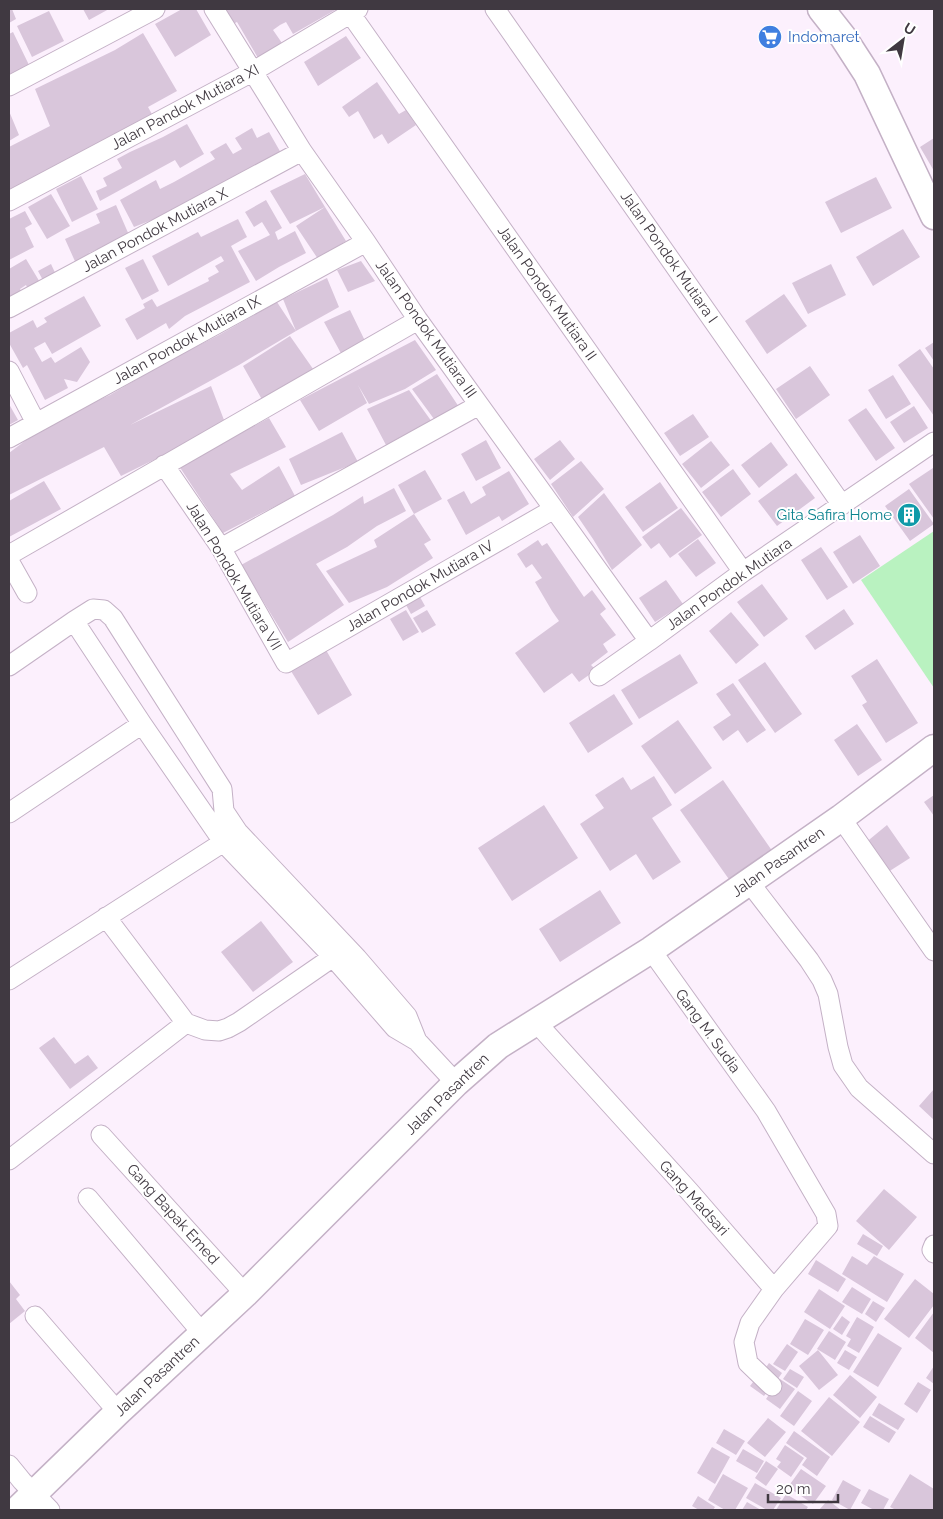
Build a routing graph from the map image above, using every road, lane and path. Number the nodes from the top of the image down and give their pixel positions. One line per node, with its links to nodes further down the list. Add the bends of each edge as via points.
1 (155, 9): 7 (street)
2 (214, 9): 6 (street, Jalan Pondok Mutiara III)
3 (495, 9): 20 (street, Jalan Pondok Mutiara I)
4 (821, 9): 10 (main road, via 867,74)
5 (354, 11): 6 (street, Jalan Pandok Mutiara XI); 25 (street, Jalan Pondok Mutiara II)
6 (252, 72): 8 (street, Jalan Pondok Mutiara III); 9 (street, Jalan Pandok Mutiara XI)
7 (9, 86)
8 (302, 152): 11 (street, Jalan Pondok Mutiara III); 12 (street, Jalan Pondok Mutiara X)
9 (9, 200)
10 (934, 216)
11 (366, 242): 13 (street, Jalan Pondok Mutiara III); 16 (street, Jalan Pondok Mutiara IX)
12 (9, 308)
13 (418, 320): 15 (street, Jalan Pondok Mutiara III); 19 (street)
14 (9, 371): 16 (street)
15 (479, 405): 21 (street, Jalan Pondok Mutiara III); 22 (street)
16 (36, 423): 17 (street, Jalan Pondok Mutiara IX)
17 (9, 438)
18 (934, 442): 20 (street, Jalan Pondok Mutiara)
19 (164, 464): 22 (street, Jalan Pondok Mutiara VII); 23 (street)
20 (842, 505): 25 (street, Jalan Pondok Mutiara)
21 (554, 509): 28 (street, Jalan Pondok Mutiara III); 29 (street, Jalan Pondok Mutiara IV)
22 (221, 548): 29 (street, Jalan Pondok Mutiara VII)
23 (9, 555)
24 (9, 561): 26 (street)
25 (744, 572): 28 (street, Jalan Pondok Mutiara)
26 (27, 593)
27 (74, 621): 30 (street); 32 (street); 36 (street, via 93,609 104,610 113,618 222,789)
28 (649, 641): 31 (street, Jalan Pondok Mutiara)
29 (286, 663)
30 (9, 666)
31 (599, 676)
32 (142, 724): 34 (street); 36 (street)
33 (934, 748): 35 (main road, Jalan Pasantren)
34 (9, 813)
35 (841, 818): 37 (main road, Jalan Pasantren); 40 (street)
36 (231, 837): 38 (street); 41 (street)
37 (754, 879): 39 (main road, Jalan Pasantren); 47 (street, via 831,974 838,992 847,1045 864,1079); 48 (street, via 822,980 828,994 843,1066 859,1088)
38 (106, 917): 42 (street); 44 (street)
39 (650, 950): 43 (main road, Jalan Pasantren); 53 (street, Gang M. Sudia, via 766,1111 826,1214 828,1226)
40 (934, 951)
41 (345, 962): 44 (street, via 228,1028 205,1030); 45 (street, via 394,1028 417,1040)
42 (9, 980)
43 (535, 1022): 45 (main road, Jalan Pasantren, via 498,1046); 53 (street, Gang Madsari)
44 (186, 1023): 49 (street)
45 (456, 1083): 54 (main road, Jalan Pasantren)
46 (101, 1135): 54 (street, Gang Bapak Emed)
47 (934, 1140)
48 (934, 1154)
49 (9, 1160)
50 (88, 1198): 56 (street)
51 (934, 1245): 52 (street)
52 (934, 1254)
53 (774, 1289): 57 (street, via 750,1323 744,1342 748,1363)
54 (245, 1294): 56 (main road, Jalan Pasantren)
55 (35, 1316): 58 (street)
56 (203, 1334): 58 (main road, Jalan Pasantren)
57 (772, 1386)
58 (118, 1412): 60 (main road, Jalan Pasantren)
59 (9, 1465): 60 (street)
60 (33, 1504)

